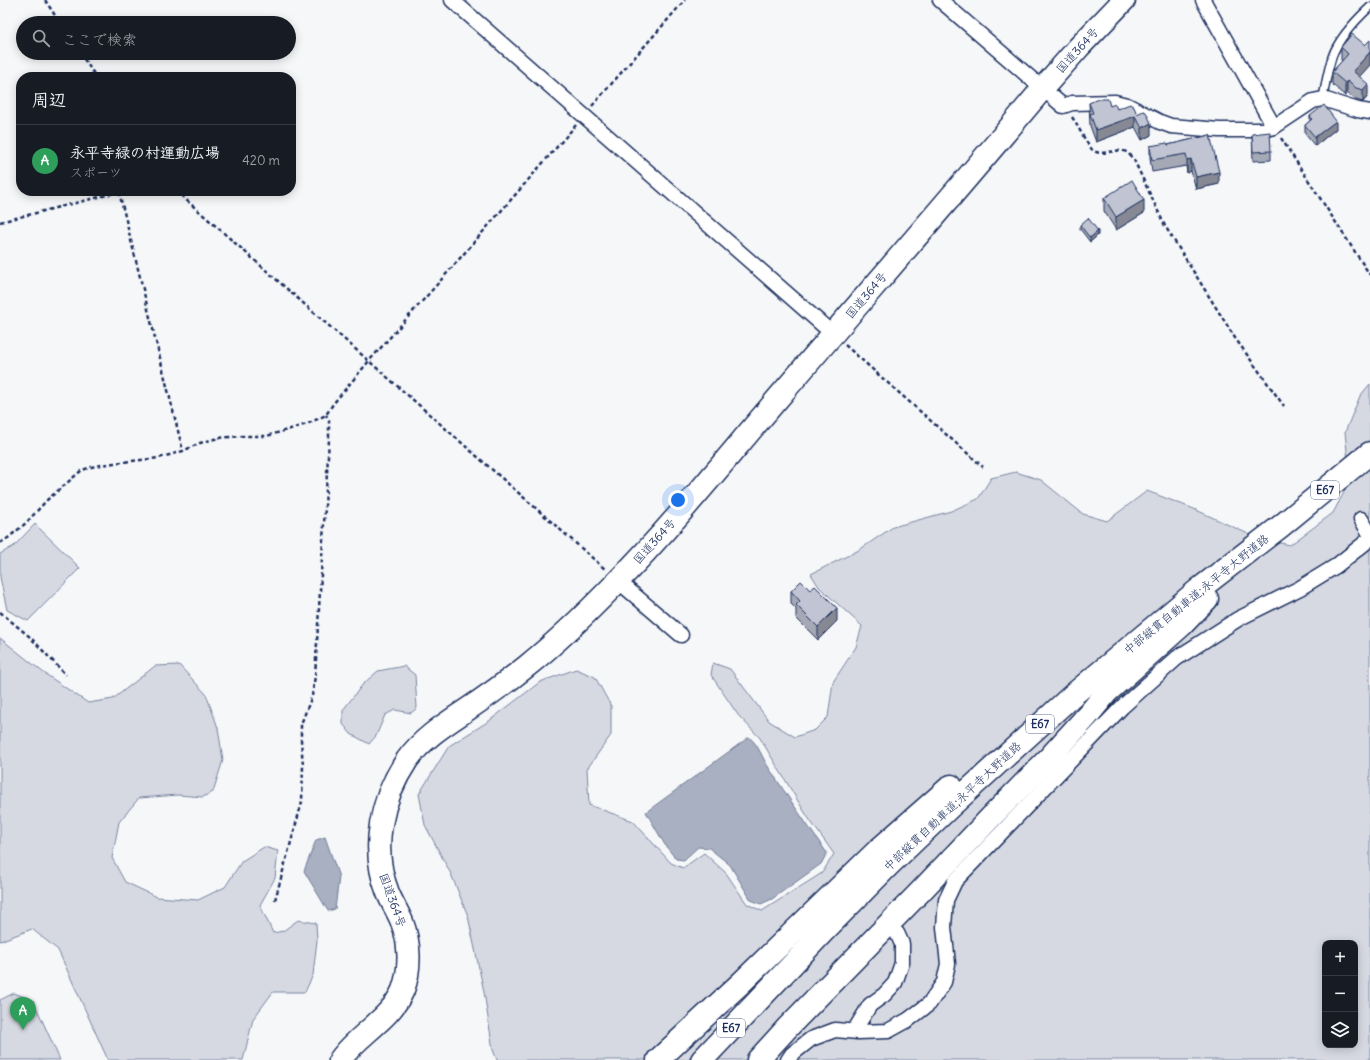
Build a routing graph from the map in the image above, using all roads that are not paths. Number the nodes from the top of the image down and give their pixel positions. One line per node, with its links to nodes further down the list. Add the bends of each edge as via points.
1 (452, 0): 10 (street)
2 (940, 0): 6 (street)
3 (1124, 0): 6 (highway, 国道364号)
4 (1203, 0): 9 (street)
5 (1370, 8): 7 (lane, via 1357,19 1337,46 1332,56)
6 (1043, 88): 9 (street, via 1063,106 1072,103 1115,102 1171,126 1219,130 1264,130); 10 (highway, 国道364号)
7 (1323, 99): 8 (street); 9 (street, via 1313,101)
8 (1370, 112)
9 (1274, 127)
10 (833, 334): 16 (highway, 国道364号)
11 (1370, 452): 13 (highway, 中部縦貫自動車道;永平寺大野道路 / E67)
12 (1361, 519): 14 (street)
13 (1281, 526): 18 (highway, 中部縦貫自動車道;永平寺大野道路 / E67, via 1198,590 1074,694 951,806); 24 (highway, via 1182,624 1107,692 1050,757)
14 (1370, 534)
15 (1370, 539): 20 (street, via 1336,566 1238,619 1177,658 1122,707 955,882 946,900 944,927 948,964 944,982 929,1004 888,1031)
16 (618, 581): 17 (street); 21 (highway, 国道364号, via 583,617 527,666 441,726 424,741 409,757 397,777 383,815 379,843 381,869 387,892 407,940 407,977 393,1008 348,1048)
17 (681, 635)
18 (883, 858): 22 (highway); 23 (highway, 中部縦貫自動車道;永平寺大野道路 / E67, via 824,931)
19 (897, 933): 20 (street, via 902,944 902,963 895,984 870,1005)
20 (854, 1031): 25 (street, via 835,1030 811,1039)
21 (340, 1060)
22 (658, 1060)
23 (702, 1060)
24 (758, 1060)
25 (788, 1060)

